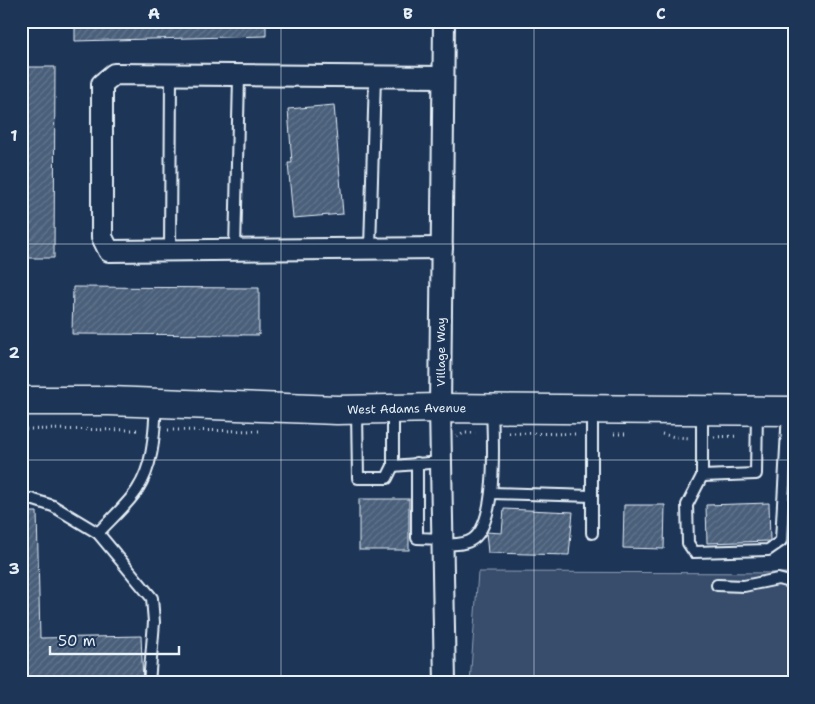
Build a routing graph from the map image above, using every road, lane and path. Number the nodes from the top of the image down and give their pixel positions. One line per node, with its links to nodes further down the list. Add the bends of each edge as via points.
1 (444, 21): 5 (street, Village Way)
2 (171, 75): 3 (street); 8 (lane); 8 (street, via 114,74 102,84 102,237 110,251)
3 (239, 77): 4 (street); 9 (lane)
4 (375, 77): 5 (street); 6 (lane)
5 (443, 77): 7 (street, Village Way)
6 (370, 248): 7 (street); 9 (street)
7 (442, 248): 12 (street, Village Way)
8 (170, 250): 9 (street)
9 (235, 250)
10 (21, 401): 11 (main road, West Adams Avenue)
11 (156, 403): 15 (main road, West Adams Avenue); 38 (lane, via 152,453 147,472 137,491)
12 (440, 408): 13 (main road, West Adams Avenue); 14 (main road, West Adams Avenue); 31 (street, Village Way)
13 (393, 409): 15 (main road, West Adams Avenue); 33 (lane)
14 (492, 409): 19 (main road, West Adams Avenue); 35 (lane)
15 (357, 410): 33 (lane, via 358,478 387,478)
16 (702, 410): 17 (main road, West Adams Avenue); 19 (main road, West Adams Avenue); 34 (lane)
17 (757, 411): 18 (main road, West Adams Avenue); 34 (lane, via 756,474)
18 (791, 411): 34 (lane, via 781,541 768,550 694,552 688,543 687,505)
19 (588, 422): 23 (path); 36 (lane)
20 (21, 429): 21 (path)
21 (141, 430)
22 (476, 433): 28 (path, via 464,432)
23 (509, 433)
24 (614, 434): 25 (path)
25 (629, 434)
26 (660, 434): 30 (path)
27 (739, 436): 29 (path)
28 (457, 437)
29 (711, 437)
30 (691, 438)
31 (441, 462): 32 (lane); 40 (street, Village Way)
32 (417, 463): 33 (lane); 40 (lane, via 417,538)
33 (393, 466)
34 (702, 476)
35 (492, 492): 36 (lane); 40 (lane, via 475,538 469,542)
36 (592, 496): 39 (lane)
37 (21, 499): 38 (lane, via 52,506)
38 (98, 533): 43 (lane, via 152,598 154,622)
39 (592, 534)
40 (442, 542): 44 (street, Village Way)
41 (794, 584): 42 (lane, via 778,580 744,586)
42 (717, 585)
43 (149, 683)
44 (445, 683)

